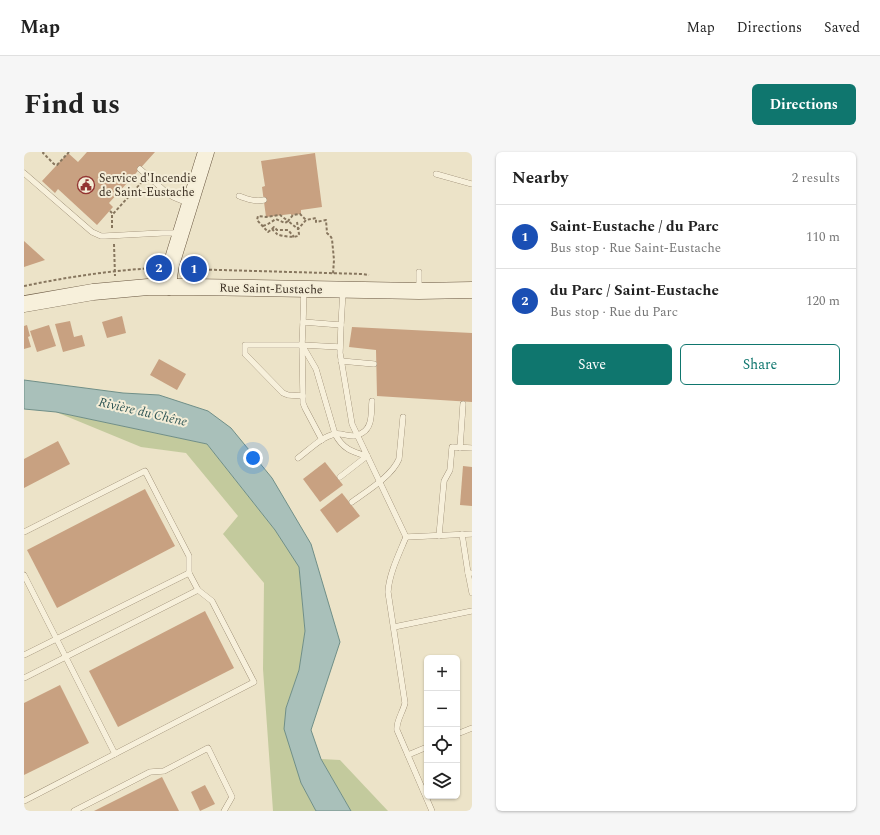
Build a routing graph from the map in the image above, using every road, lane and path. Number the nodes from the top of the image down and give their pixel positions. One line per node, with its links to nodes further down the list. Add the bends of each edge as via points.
1 (44, 152): 2 (path, via 57,165)
2 (69, 152)
3 (206, 152): 11 (street)
4 (140, 169): 7 (lane)
5 (24, 173): 23 (lane, via 92,232 101,236)
6 (436, 174): 8 (lane)
7 (147, 176): 11 (lane, via 173,197); 13 (path)
8 (472, 184)
9 (239, 196): 10 (lane)
10 (264, 200)
11 (190, 204): 23 (street)
12 (110, 210): 13 (path)
13 (113, 214): 19 (path)
14 (306, 220): 15 (path, via 300,214 293,215); 21 (path); 30 (path, via 326,220 327,233 332,237)
15 (288, 221): 17 (path); 18 (path, via 285,223 276,220); 18 (path, via 280,215 258,216)
16 (297, 222): 21 (path)
17 (292, 224): 21 (path); 22 (path)
18 (263, 226): 20 (path, via 268,232)
19 (112, 229)
20 (272, 229): 22 (path, via 274,227 277,230); 24 (path, via 278,235)
21 (298, 229): 24 (path, via 298,236)
22 (288, 230): 24 (path)
23 (181, 233): 35 (street, via 171,264)
24 (294, 237)
25 (114, 244): 28 (path)
26 (159, 268): 28 (path)
27 (194, 269): 30 (path, Rue Saint-Eustache)
28 (115, 272): 31 (path); 34 (path)
29 (419, 272): 39 (lane)
30 (333, 273): 32 (path, Rue Saint-Eustache); 33 (path)
31 (115, 276)
32 (374, 276)
33 (333, 277)
34 (24, 286)
35 (169, 287): 36 (street, Rue Saint-Eustache); 40 (street, Rue Saint-Eustache, via 101,291)
36 (304, 290): 37 (street, Rue Saint-Eustache); 41 (lane)
37 (343, 290): 39 (street, Rue Saint-Eustache); 42 (lane)
38 (472, 290): 39 (street, Rue Saint-Eustache)
39 (419, 291)
40 (24, 304)
41 (303, 322): 42 (lane); 43 (lane)
42 (341, 325): 44 (lane)
43 (302, 345): 44 (lane); 47 (lane); 47 (lane, via 246,345 245,354 283,393 288,396); 51 (lane, via 316,369)
44 (340, 347): 45 (lane)
45 (341, 361): 46 (lane); 52 (lane, via 352,424)
46 (374, 364)
47 (303, 396): 53 (lane, via 305,408)
48 (372, 401): 52 (lane, via 370,424 365,432)
49 (463, 404): 54 (lane)
50 (403, 417): 59 (lane, via 399,459 393,469)
51 (336, 434): 52 (lane); 53 (lane); 56 (lane, via 339,441 350,451)
52 (358, 436): 56 (lane)
53 (322, 440): 57 (lane)
54 (460, 448): 55 (lane); 64 (lane, via 452,447 450,470 444,481)
55 (472, 448)
56 (368, 456): 58 (lane); 59 (lane)
57 (298, 458)
58 (340, 477)
59 (379, 481): 60 (lane); 65 (lane)
60 (352, 502)
61 (24, 532): 66 (lane, via 145,471 189,556)
62 (462, 534): 63 (lane); 64 (lane); 67 (lane)
63 (472, 534)
64 (439, 536): 65 (lane)
65 (406, 537): 72 (lane, via 388,586)
66 (189, 573): 69 (lane); 73 (lane)
67 (470, 573): 70 (lane)
68 (24, 575): 73 (lane)
69 (198, 590): 75 (lane); 80 (lane, via 212,601 254,682)
70 (472, 593)
71 (472, 611): 72 (lane)
72 (394, 627): 81 (lane, via 406,703 396,727)
73 (56, 639): 74 (lane); 75 (lane)
74 (24, 655)
75 (65, 657): 76 (lane); 80 (lane)
76 (24, 678)
77 (472, 728): 78 (lane)
78 (460, 733)
79 (424, 748): 81 (lane)
80 (115, 754): 82 (lane)
81 (408, 755): 85 (lane)
82 (24, 801)
83 (74, 811): 84 (lane, via 150,772 164,771 208,748 232,797)
84 (224, 811)
85 (432, 811)

